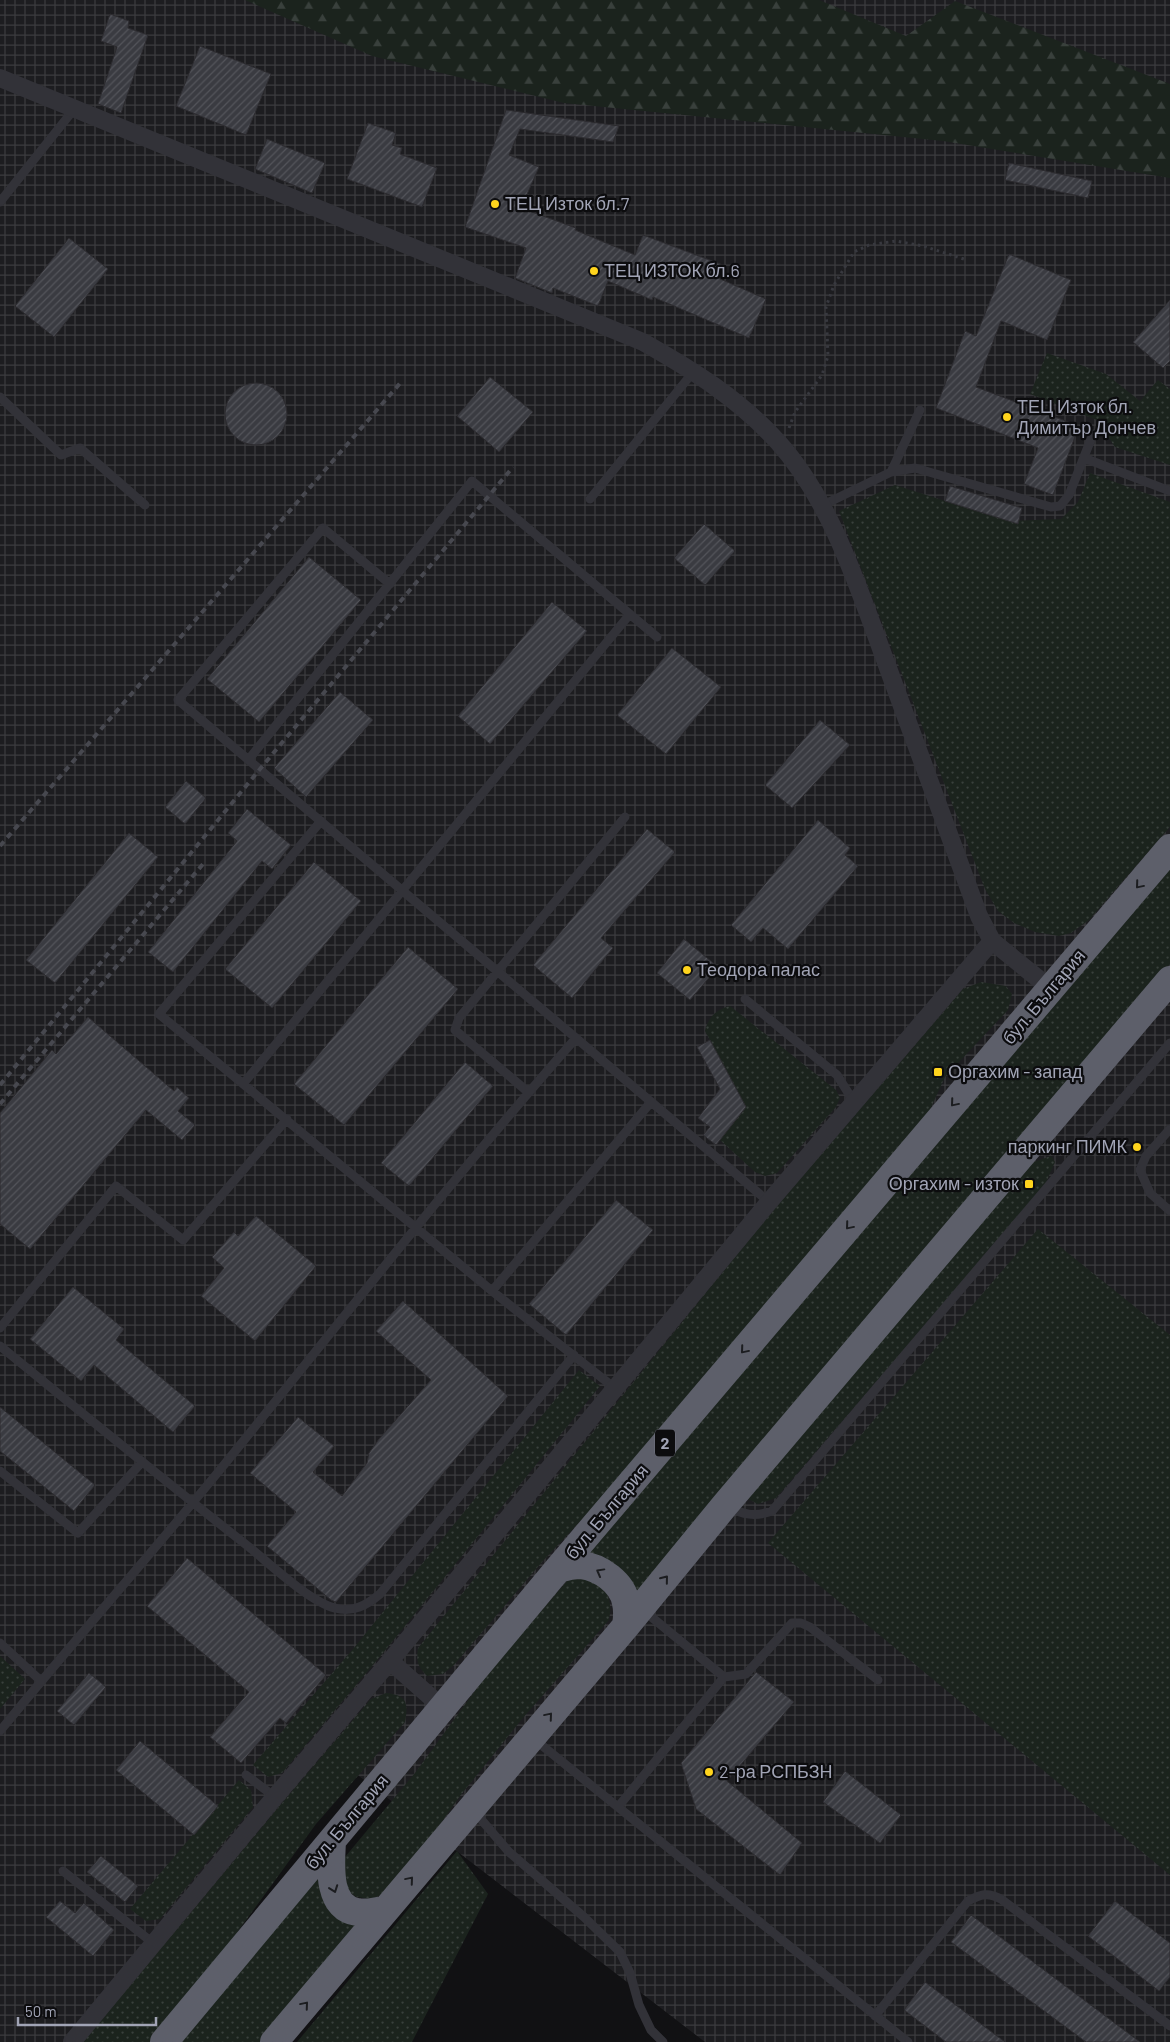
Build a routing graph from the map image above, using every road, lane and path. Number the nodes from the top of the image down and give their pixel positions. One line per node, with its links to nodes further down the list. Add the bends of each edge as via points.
1 (0, 78): 2 (street)
2 (75, 108): 3 (lane); 5 (street, via 594,321)
3 (0, 202)
4 (967, 260): 9 (path, via 896,241 854,252 834,285 826,307 828,356 822,376 794,412)
5 (695, 371): 9 (street, via 749,413); 13 (lane)
6 (0, 397): 14 (lane, via 61,455 80,448)
7 (920, 410): 11 (lane)
8 (1093, 434): 10 (lane)
9 (779, 443): 15 (street)
10 (1084, 458): 11 (lane, via 1069,495 1060,506 1050,507 915,468); 12 (lane)
11 (891, 472): 15 (lane)
12 (1170, 491)
13 (590, 499)
14 (145, 505)
15 (821, 506): 24 (street, via 837,536 979,916)
16 (390, 584): 17 (lane, via 472,481); 19 (lane); 19 (lane, via 324,528 178,700)
17 (630, 614): 18 (lane); 23 (lane)
18 (657, 637)
19 (248, 759): 21 (lane)
20 (625, 817): 25 (lane)
21 (321, 821): 23 (lane); 31 (lane, via 159,1014)
22 (1170, 848): 27 (highway, бул. България / 2, one-way to 27)
23 (402, 891): 25 (lane); 31 (lane)
24 (992, 941): 27 (street); 34 (street)
25 (497, 972): 29 (lane); 32 (lane, via 459,1018 455,1030)
26 (1170, 980): 48 (highway)
27 (1051, 989): 49 (highway, бул. България / 2, one-way to 49)
28 (745, 999): 34 (lane, via 836,1075)
29 (576, 1038): 32 (lane); 33 (lane)
30 (1170, 1043): 48 (lane, via 772,1511 758,1516 740,1513)
31 (244, 1084): 35 (lane)
32 (528, 1092): 39 (lane)
33 (651, 1102): 37 (lane); 40 (lane)
34 (854, 1102): 37 (street)
35 (287, 1119): 39 (lane); 41 (lane, via 184,1240 116,1186)
36 (1170, 1129): 38 (lane, via 1146,1156 1140,1170 1150,1193)
37 (769, 1202): 44 (street)
38 (1170, 1211)
39 (416, 1227): 40 (lane); 47 (lane)
40 (492, 1291): 43 (lane)
41 (0, 1328)
42 (0, 1346): 45 (lane)
43 (574, 1355): 44 (lane); 47 (lane, via 380,1594 358,1608 335,1608 311,1596)
44 (616, 1389): 52 (street)
45 (142, 1462): 46 (lane, via 78,1533); 47 (lane)
46 (0, 1470)
47 (192, 1503): 55 (lane)
48 (725, 1505): 50 (highway, one-way to 48)
49 (558, 1569): 50 (highway, one-way to 49, via 617,1585 608,1576 595,1568 580,1565); 56 (highway, бул. България / 2)
50 (633, 1617): 53 (lane); 58 (highway, one-way to 50)
51 (0, 1643): 55 (lane)
52 (390, 1661): 56 (street); 60 (street)
53 (724, 1677): 54 (lane, via 746,1674 792,1623 801,1622); 61 (lane)
54 (878, 1680)
55 (41, 1681): 57 (lane)
56 (442, 1707): 63 (highway, бул. България / 2)
57 (0, 1731)
58 (532, 1737): 61 (lane); 62 (highway)
59 (246, 1775): 60 (lane)
60 (275, 1797): 66 (street)
61 (618, 1807): 67 (lane)
62 (471, 1808): 65 (highway, one-way to 62); 72 (lane, via 509,1852 620,1952 639,2005 651,2030)
63 (332, 1841): 65 (highway, one-way to 65, via 331,1883 336,1896 354,1912); 70 (highway, бул. България / 2)
64 (63, 1871): 66 (lane)
65 (384, 1910): 71 (highway, one-way to 65)
66 (153, 1944): 69 (street)
67 (875, 2016): 68 (lane, via 968,1901 991,1893); 73 (lane)
68 (1170, 2026)
69 (72, 2042)
70 (164, 2042)
71 (274, 2042)
72 (663, 2042)
73 (908, 2042)

